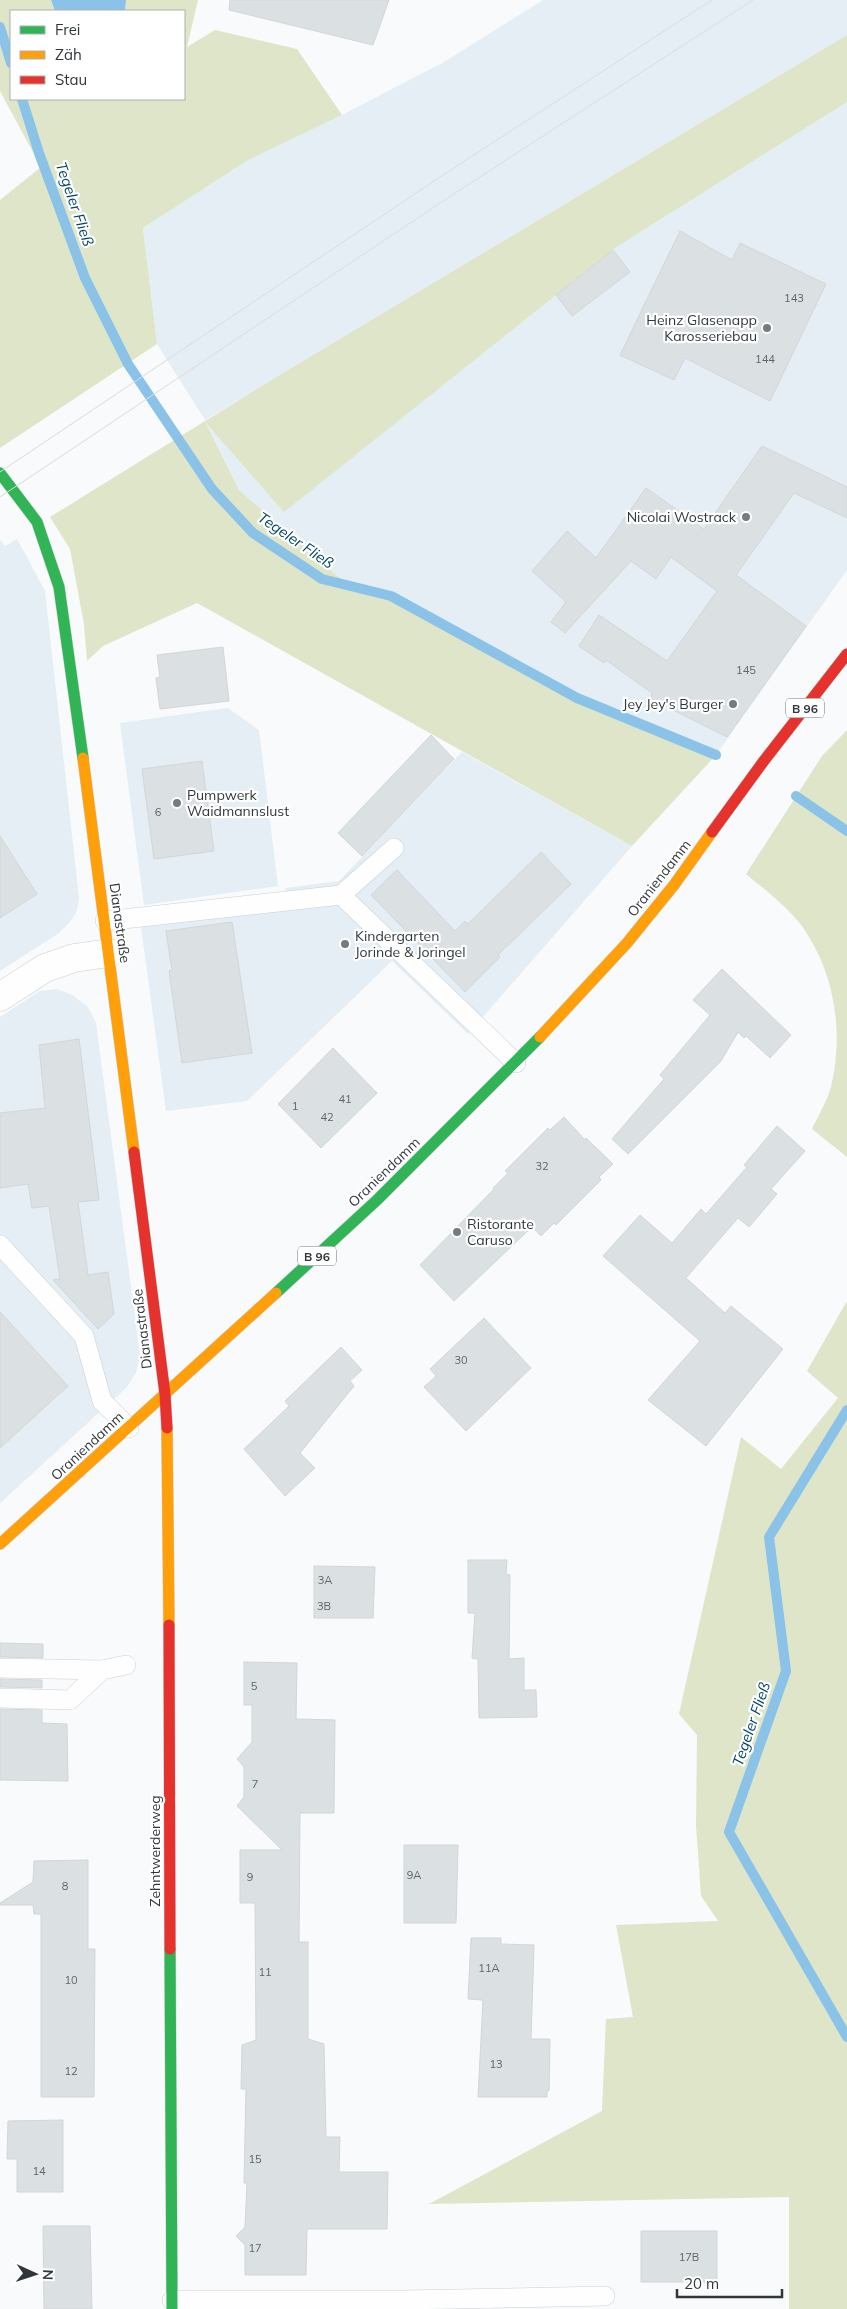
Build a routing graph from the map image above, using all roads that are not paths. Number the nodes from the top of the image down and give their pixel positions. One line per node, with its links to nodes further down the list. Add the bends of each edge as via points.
1 (0, 473): 5 (street, Dianastraße, via 37,522 59,587)
2 (847, 654): 8 (street, Oraniendamm / B 96, via 628,943)
3 (394, 848): 4 (lane)
4 (341, 895): 5 (lane); 8 (lane)
5 (105, 921): 6 (street, Dianastraße)
6 (109, 953): 7 (street, via 74,958 45,968); 10 (street, Dianastraße)
7 (0, 997)
8 (516, 1063): 10 (street, Oraniendamm / B 96, via 377,1200)
9 (0, 1245): 11 (lane, via 84,1336 102,1401)
10 (165, 1394): 11 (street, Oraniendamm / B 96); 18 (street, Zehntwerderweg, via 168,1453)
11 (129, 1428): 12 (street, Oraniendamm / B 96)
12 (0, 1544)
13 (126, 1666): 15 (lane)
14 (0, 1668): 15 (lane)
15 (102, 1670): 16 (lane, via 70,1700)
16 (0, 1698)
17 (605, 2296): 18 (lane)
18 (172, 2305)

